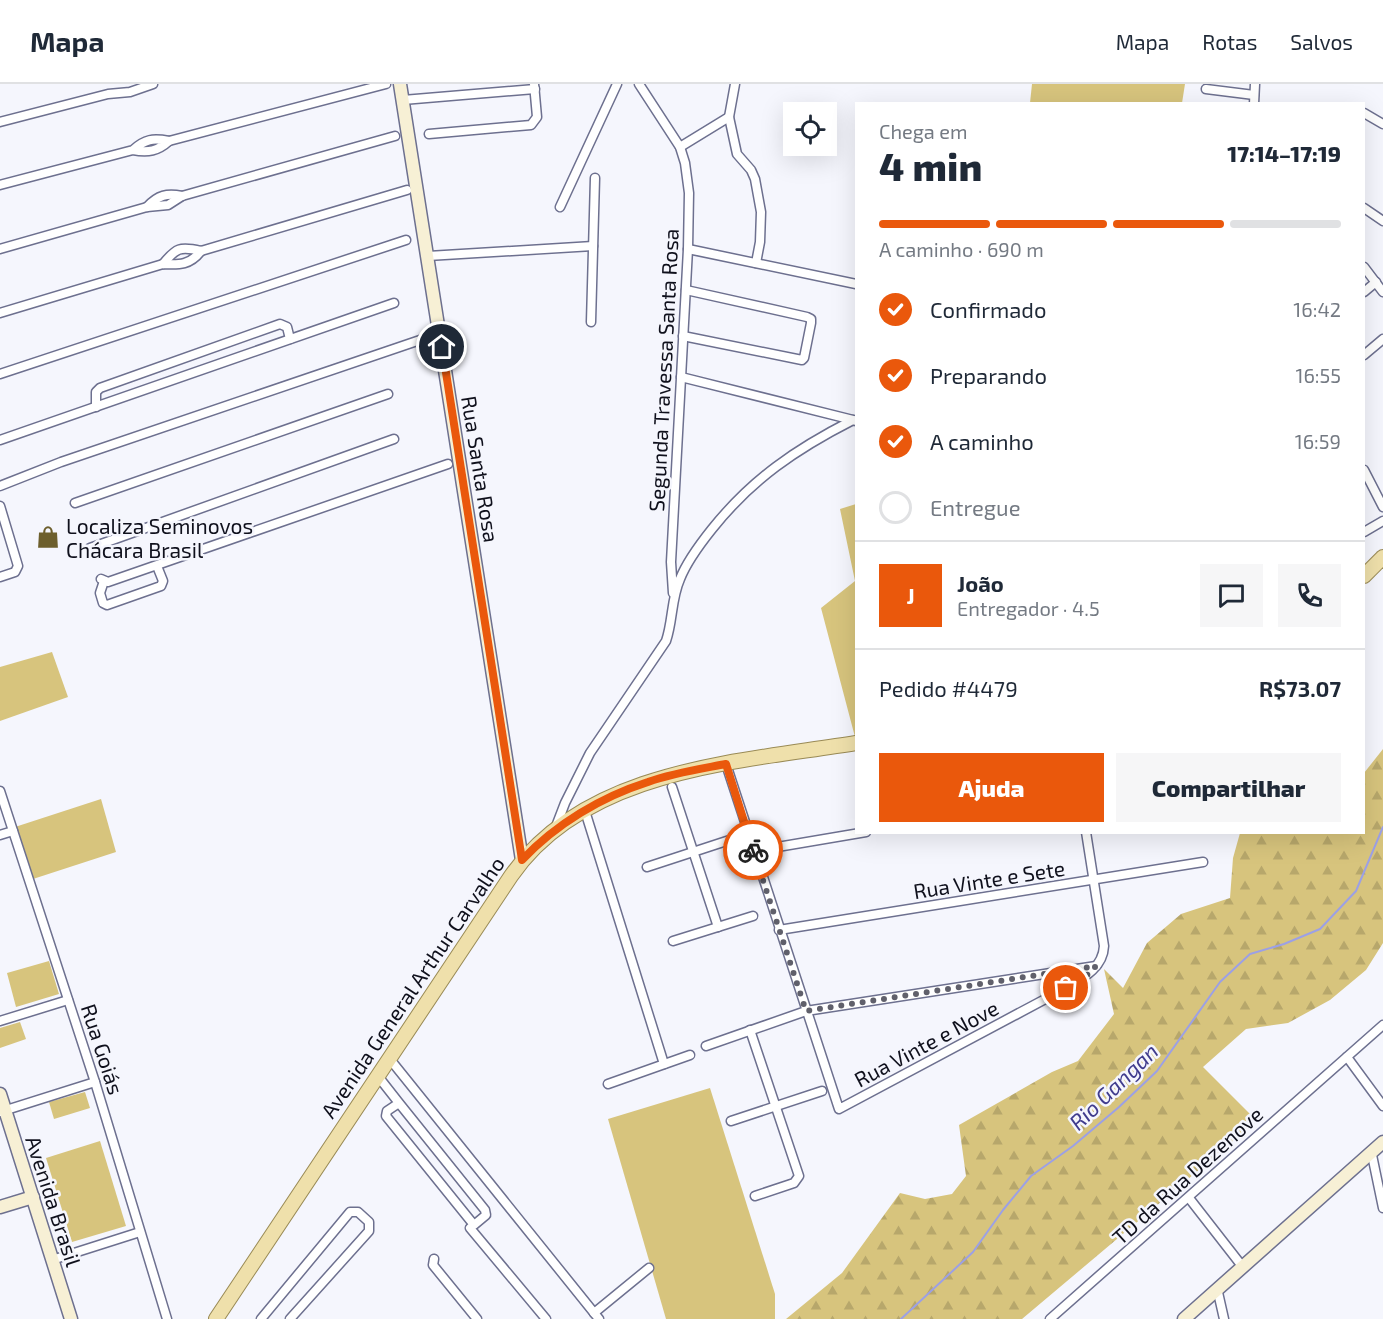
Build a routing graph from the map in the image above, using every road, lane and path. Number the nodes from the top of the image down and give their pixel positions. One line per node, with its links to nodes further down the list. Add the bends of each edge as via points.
1 (153, 84): 14 (street)
2 (386, 84): 20 (street, via 169,141 153,151 133,150)
3 (400, 84): 11 (street, Rua Santa Rosa)
4 (617, 84): 22 (street)
5 (639, 84): 18 (street, Segunda Travessa Santa Rosa)
6 (735, 84): 13 (street)
7 (1256, 84): 10 (street)
8 (535, 86): 11 (street); 16 (street, via 537,117 531,125)
9 (1206, 89): 10 (street)
10 (1254, 99)
11 (403, 100): 30 (street, Rua Santa Rosa)
12 (1365, 115): 15 (street)
13 (729, 117): 18 (street); 31 (street, via 737,154 751,170 759,193 760,242)
14 (0, 122)
15 (1383, 124)
16 (429, 134)
17 (395, 136): 27 (street, via 182,196 158,196 147,207)
18 (680, 147): 28 (street, Segunda Travessa Santa Rosa, via 689,193)
19 (595, 178): 26 (street)
20 (0, 185)
21 (407, 190): 29 (street)
22 (560, 207)
23 (1365, 209): 24 (street)
24 (1383, 220)
25 (406, 240): 47 (street)
26 (593, 246): 30 (street); 41 (street)
27 (0, 249)
28 (688, 249): 31 (street); 36 (street, Segunda Travessa Santa Rosa)
29 (201, 251): 32 (street, via 182,265); 32 (street, via 177,249)
30 (428, 256): 81 (street, Rua Santa Rosa, via 488,621)
31 (756, 263): 35 (street)
32 (162, 264): 40 (street)
33 (1365, 268): 34 (street)
34 (1376, 282): 37 (street); 38 (street)
35 (855, 285)
36 (686, 290): 42 (street, Segunda Travessa Santa Rosa); 42 (street, via 807,317 812,323 802,360)
37 (1365, 291)
38 (1383, 292)
39 (394, 303): 44 (street)
40 (0, 314)
41 (591, 322)
42 (683, 336): 48 (street, Segunda Travessa Santa Rosa)
43 (426, 338): 56 (street)
44 (290, 339): 50 (street); 50 (street, via 287,327 280,324 100,388 96,392)
45 (1383, 339): 46 (street)
46 (1365, 354)
47 (0, 374)
48 (681, 377): 51 (street); 67 (street, Segunda Travessa Santa Rosa, via 671,562)
49 (388, 394): 57 (street)
50 (96, 407): 53 (street)
51 (855, 421): 67 (street, via 786,457 748,489 717,522 686,565)
52 (394, 439): 62 (street)
53 (0, 440)
54 (448, 464): 64 (street)
55 (1365, 472): 59 (street)
56 (0, 486)
57 (75, 503)
58 (0, 506): 66 (street, via 18,566 15,573)
59 (1383, 507)
60 (1383, 521): 61 (street)
61 (1365, 531)
62 (95, 547)
63 (1383, 557): 65 (main road)
64 (157, 566): 64 (street, via 108,582 102,580 103,603 107,605 161,586)
65 (1365, 574)
66 (0, 577)
67 (674, 596): 73 (street, via 666,641 590,753)
68 (855, 743): 69 (main road, Avenida General Arthur Carvalho)
69 (726, 764): 72 (main road, Avenida General Arthur Carvalho, via 649,781); 75 (street)
70 (672, 787): 80 (street)
71 (0, 791): 74 (street, Rua Goiás)
72 (585, 811): 73 (main road, Avenida General Arthur Carvalho); 99 (street)
73 (555, 829): 81 (main road, Avenida General Arthur Carvalho)
74 (13, 831): 78 (street); 90 (street, Rua Goiás)
75 (748, 834): 79 (street); 80 (street)
76 (855, 834): 79 (street)
77 (1086, 834): 84 (street)
78 (0, 835)
79 (754, 851): 87 (street)
80 (693, 852): 83 (street); 86 (street)
81 (522, 860): 98 (main road, Avenida General Arthur Carvalho)
82 (1203, 862): 84 (street, Rua Vinte e Sete)
83 (647, 867)
84 (1093, 881): 87 (street, Rua Vinte e Sete); 89 (street, via 1104,946 1101,962)
85 (753, 916): 86 (street)
86 (718, 927): 88 (street)
87 (779, 930): 91 (street)
88 (673, 941)
89 (1096, 966): 91 (street); 91 (street, Rua Vinte e Nove, via 1066,988 839,1109)
90 (68, 1000): 92 (street); 101 (street, Rua Goiás)
91 (806, 1011): 94 (street)
92 (0, 1021)
93 (1383, 1025): 97 (street, TD da Rua Dezenove)
94 (750, 1030): 95 (street); 106 (street)
95 (706, 1046)
96 (690, 1055): 99 (street)
97 (1347, 1057): 107 (street); 115 (street, TD da Rua Dezenove)
98 (388, 1058): 100 (main road, Avenida General Arthur Carvalho); 125 (street)
99 (664, 1064): 102 (street)
100 (377, 1075): 105 (street); 128 (main road, Avenida General Arthur Carvalho)
101 (95, 1082): 108 (street); 119 (street, Rua Goiás)
102 (608, 1084)
103 (822, 1091): 106 (street)
104 (0, 1094): 108 (street, Avenida Brasil)
105 (399, 1103): 105 (street, via 485,1210 486,1215 474,1225 386,1116)
106 (776, 1106): 109 (street); 113 (street, via 799,1179)
107 (1383, 1106)
108 (3, 1111): 114 (street, Avenida Brasil)
109 (731, 1121)
110 (1383, 1142): 112 (street)
111 (1383, 1153): 112 (street)
112 (1369, 1156): 117 (street); 122 (street)
113 (755, 1196)
114 (33, 1197): 116 (street); 121 (street, Avenida Brasil)
115 (1189, 1198): 122 (street); 133 (street, TD da Rua Dezenove)
116 (0, 1207)
117 (1383, 1208)
118 (470, 1228): 132 (street)
119 (141, 1232): 121 (street); 127 (street, Rua Goiás)
120 (434, 1259): 131 (street, via 433,1265)
121 (52, 1260): 126 (street, Avenida Brasil)
122 (1242, 1266): 124 (street)
123 (649, 1268): 125 (street)
124 (1217, 1288): 134 (street); 135 (street)
125 (596, 1316)
126 (71, 1319)
127 (167, 1319)
128 (216, 1319)
129 (261, 1319): 130 (street, via 350,1212 358,1212 369,1222 369,1232)
130 (290, 1319)
131 (477, 1319)
132 (546, 1319)
133 (1050, 1319)
134 (1184, 1319)
135 (1224, 1319)

